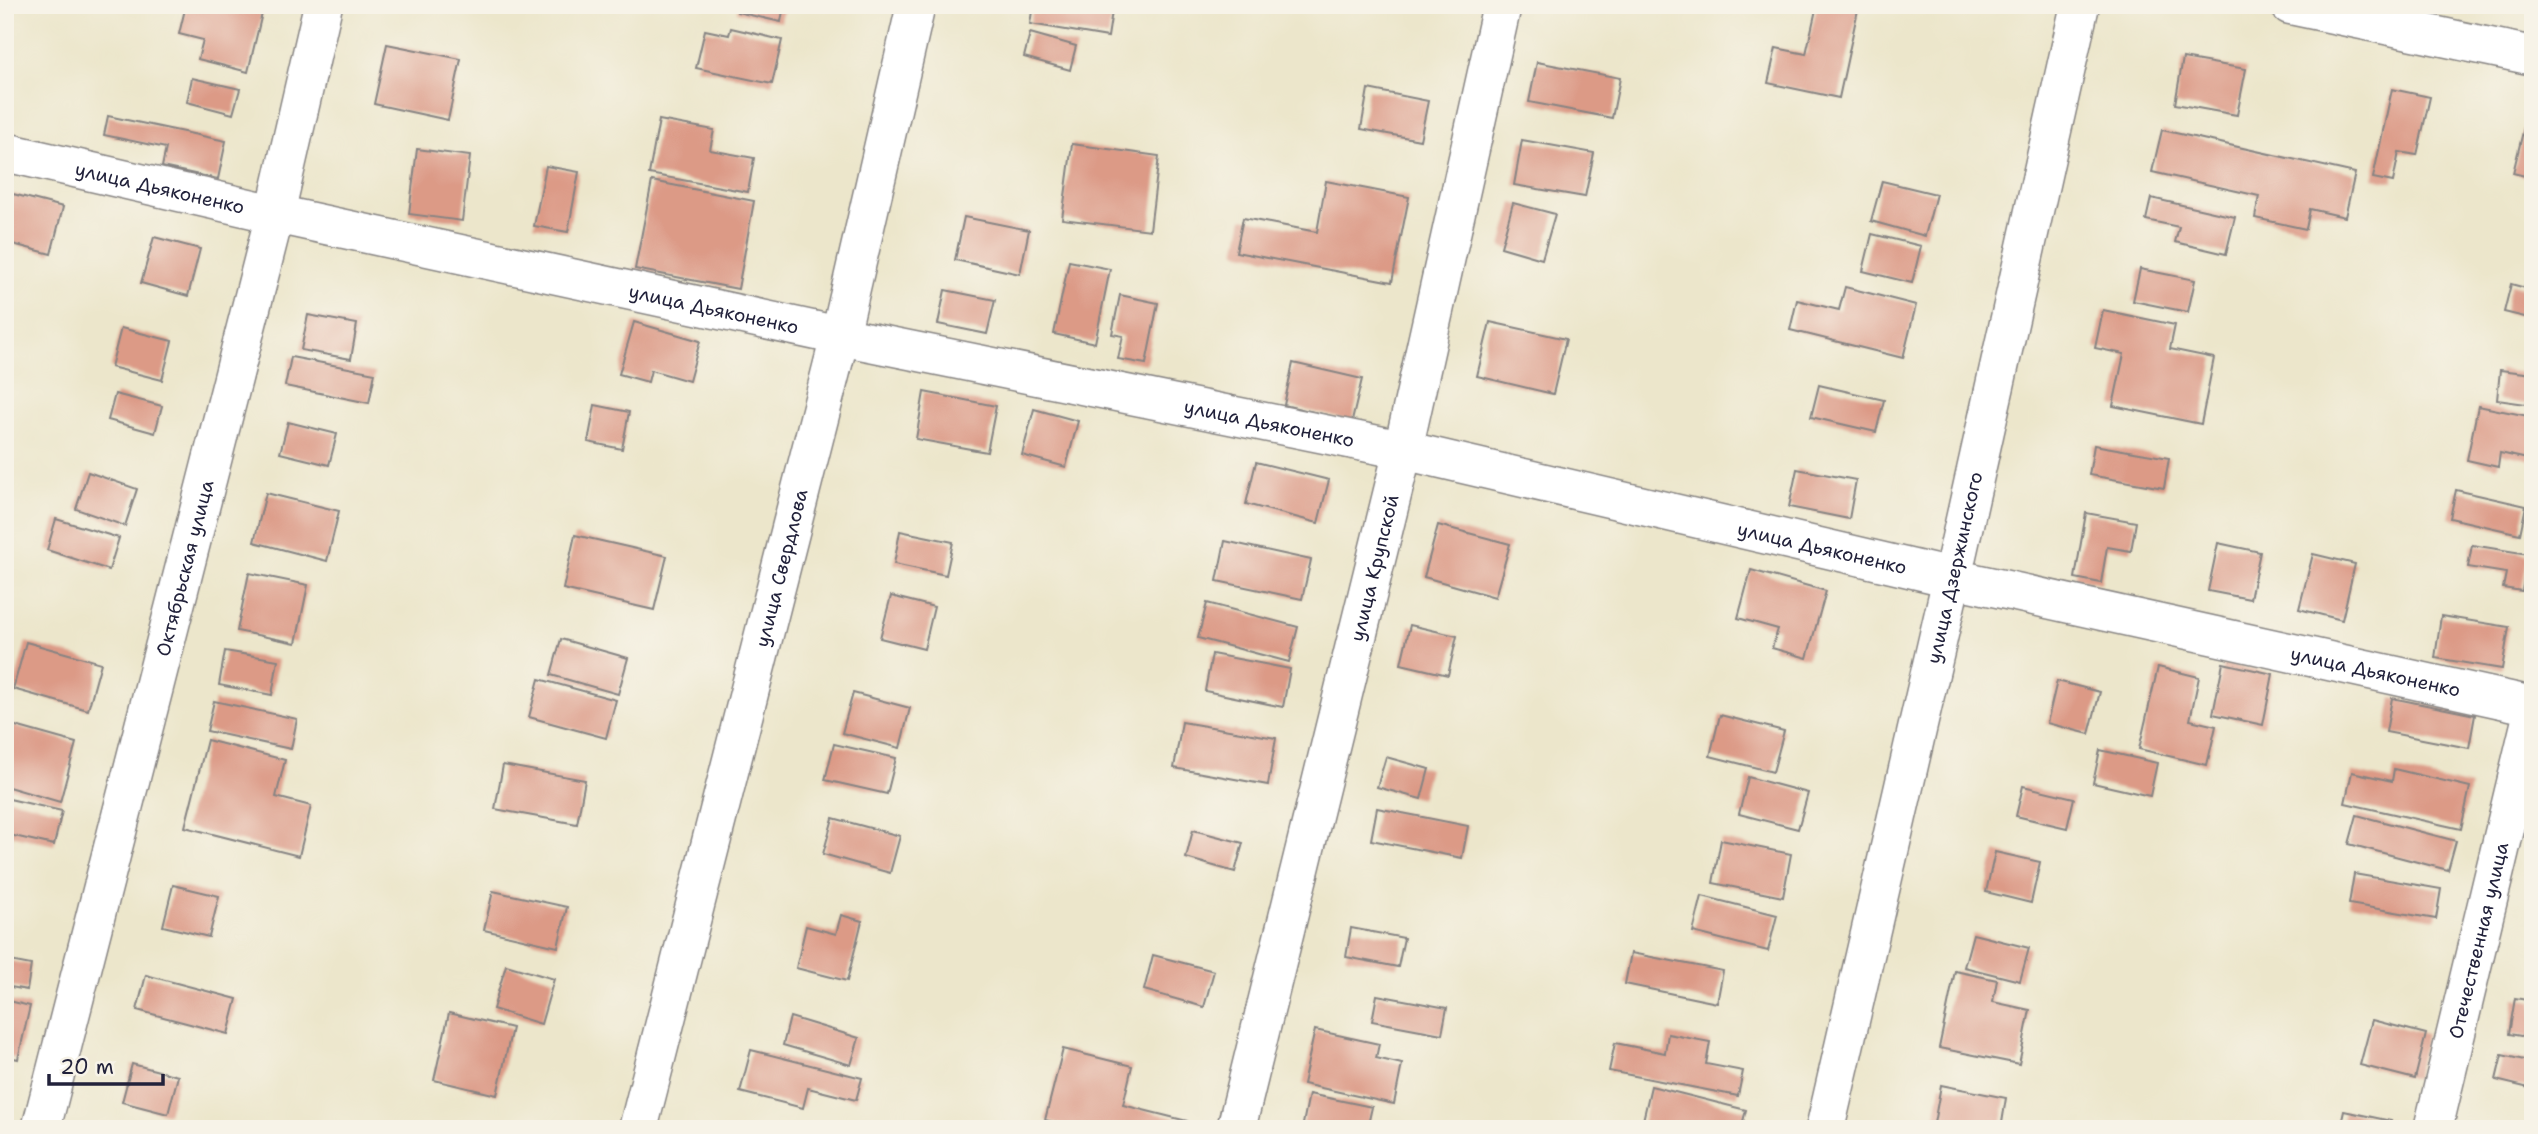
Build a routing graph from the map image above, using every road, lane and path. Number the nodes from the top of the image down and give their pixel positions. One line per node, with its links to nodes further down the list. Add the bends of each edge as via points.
1 (323, 5): 8 (street, Октябрьская улица)
2 (916, 5): 9 (street, улица Свердлова)
3 (1502, 5): 10 (street, улица Крупской)
4 (2080, 5): 11 (street, улица Дзержинского)
5 (2290, 5): 6 (street)
6 (2533, 56)
7 (5, 152): 8 (street, улица Дьяконенко)
8 (275, 214): 9 (street, улица Дьяконенко); 14 (street, Октябрьская улица)
9 (840, 336): 10 (street, улица Дьяконенко); 15 (street, улица Свердлова)
10 (1403, 450): 11 (street, улица Дьяконенко); 16 (street, улица Крупской)
11 (1952, 578): 12 (street, улица Дьяконенко); 17 (street, улица Дзержинского)
12 (2533, 706)
13 (2533, 712): 18 (street, Отечественная улица)
14 (41, 1129)
15 (638, 1129)
16 (1236, 1129)
17 (1825, 1129)
18 (2433, 1129)

